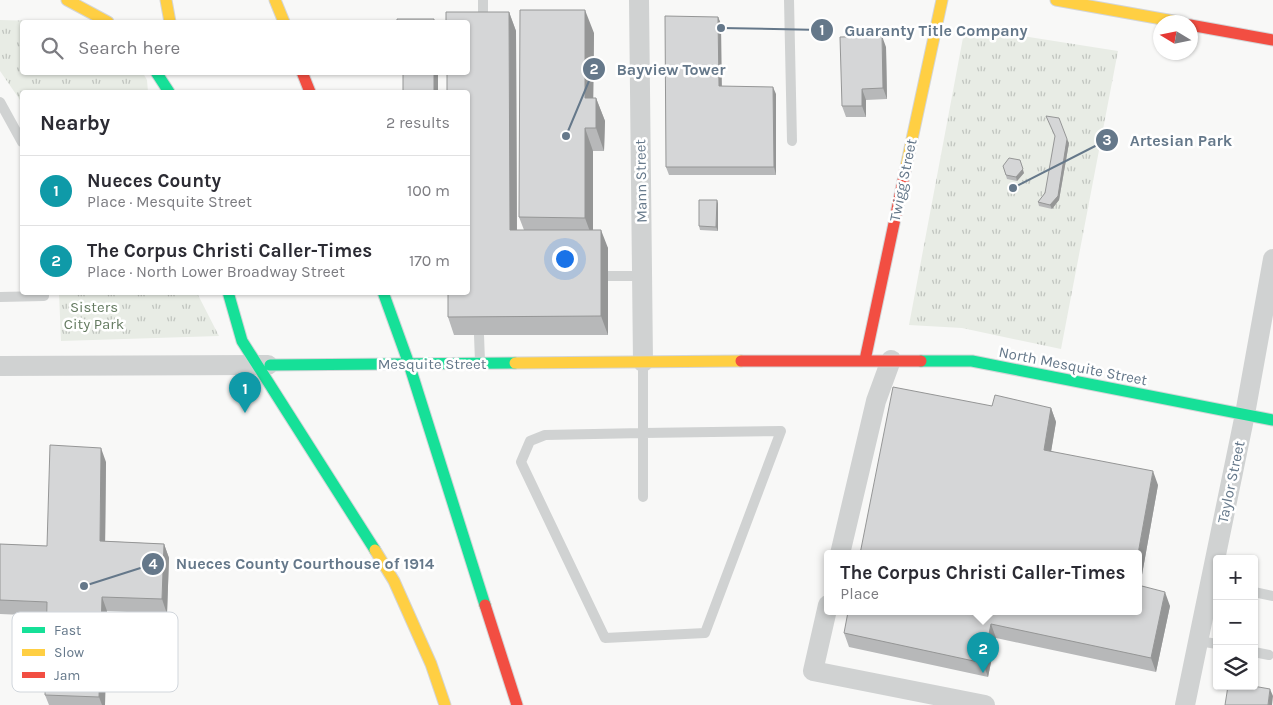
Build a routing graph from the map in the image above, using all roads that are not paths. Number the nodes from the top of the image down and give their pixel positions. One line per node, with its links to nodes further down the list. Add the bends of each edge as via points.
1 (67, 0): 10 (main road)
2 (166, 0): 11 (main road)
3 (275, 0): 12 (main road)
4 (483, 0): 14 (lane)
5 (638, 0): 25 (street, Mann Street)
6 (789, 0): 22 (lane)
7 (942, 0): 31 (main road, Twigg Street)
8 (1056, 0): 9 (main road)
9 (1153, 17)
10 (104, 20)
11 (170, 20)
12 (283, 20)
13 (1198, 26): 15 (main road)
14 (483, 30)
15 (1273, 40)
16 (158, 75): 18 (main road)
17 (303, 75): 19 (main road)
18 (169, 90)
19 (309, 90)
20 (0, 102): 21 (lane)
21 (20, 138)
22 (792, 141)
23 (1273, 259): 38 (street, Taylor Street)
24 (608, 276): 25 (lane)
25 (642, 276): 33 (street, Mann Street)
26 (44, 295): 29 (lane)
27 (229, 295): 36 (main road, via 242,341)
28 (384, 295): 34 (main road)
29 (0, 297)
30 (479, 335): 35 (lane)
31 (865, 360): 32 (main road, North Mesquite Street); 33 (main road, Mesquite Street)
32 (891, 360): 38 (main road, North Mesquite Street, via 972,361); 42 (street, via 876,401)
33 (643, 362): 35 (main road, Mesquite Street); 40 (lane)
34 (410, 364): 35 (main road, Mesquite Street); 36 (main road, Mesquite Street); 52 (main road)
35 (480, 364)
36 (263, 365): 37 (street, Mesquite Street); 51 (main road, via 394,581 431,664)
37 (0, 366)
38 (1245, 414): 39 (main road, North Mesquite Street); 43 (street, Taylor Street)
39 (1273, 420)
40 (643, 433): 40 (lane, via 781,431 705,632 604,638 521,462 530,440 545,435); 41 (lane)
41 (643, 497)
42 (841, 550)
43 (1219, 555)
44 (1258, 593): 46 (lane)
45 (1213, 594): 48 (street, Taylor Street)
46 (1273, 596)
47 (826, 615): 53 (street, via 812,671)
48 (1208, 643): 54 (street, Taylor Street)
49 (1258, 653): 50 (lane)
50 (1269, 655)
51 (445, 705)
52 (517, 705)
53 (985, 705)
54 (1185, 705)

